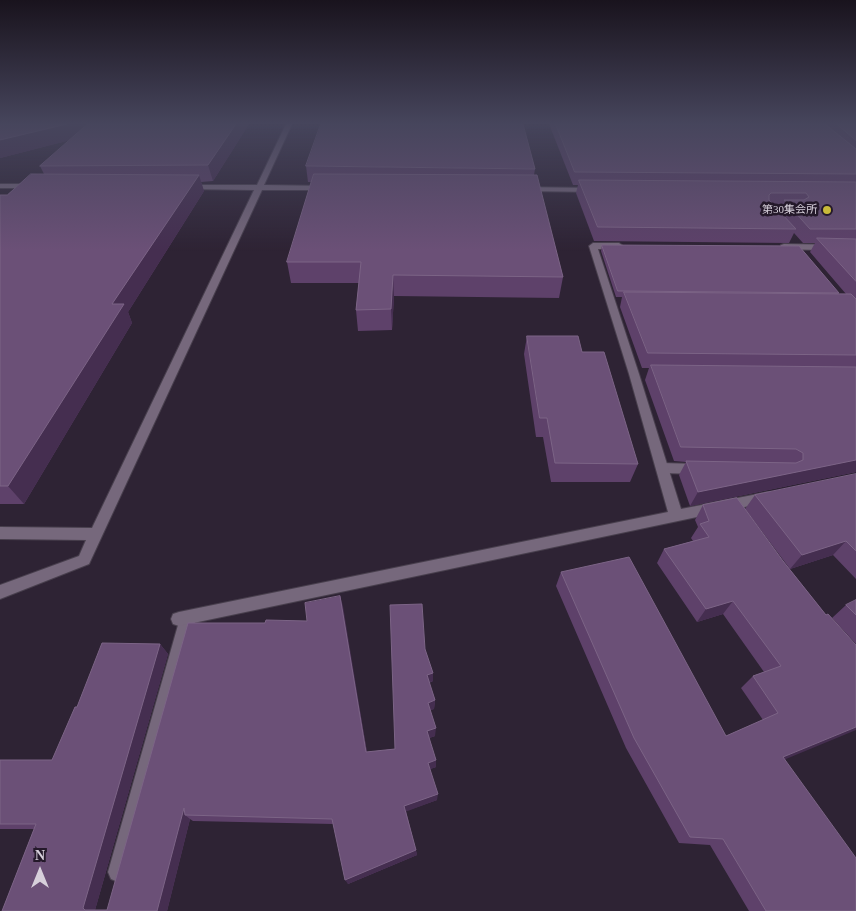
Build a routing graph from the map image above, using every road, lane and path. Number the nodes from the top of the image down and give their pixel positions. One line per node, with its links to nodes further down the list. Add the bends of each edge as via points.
1 (269, 167): 5 (street)
2 (0, 186): 3 (street)
3 (40, 186)
4 (179, 187): 5 (street)
5 (259, 188): 6 (street); 19 (street)
6 (338, 188)
7 (518, 189): 8 (street)
8 (607, 190)
9 (632, 246): 12 (street, via 593,246 616,302 639,374)
10 (769, 246): 11 (street)
11 (856, 248)
12 (662, 468): 13 (street); 16 (street)
13 (710, 469)
14 (779, 495): 15 (street)
15 (731, 504): 16 (street); 17 (street)
16 (676, 516): 21 (street, via 183,618)
17 (742, 520)
18 (0, 533): 19 (street)
19 (96, 534): 20 (street, via 84,560)
20 (0, 592)
21 (113, 892)

